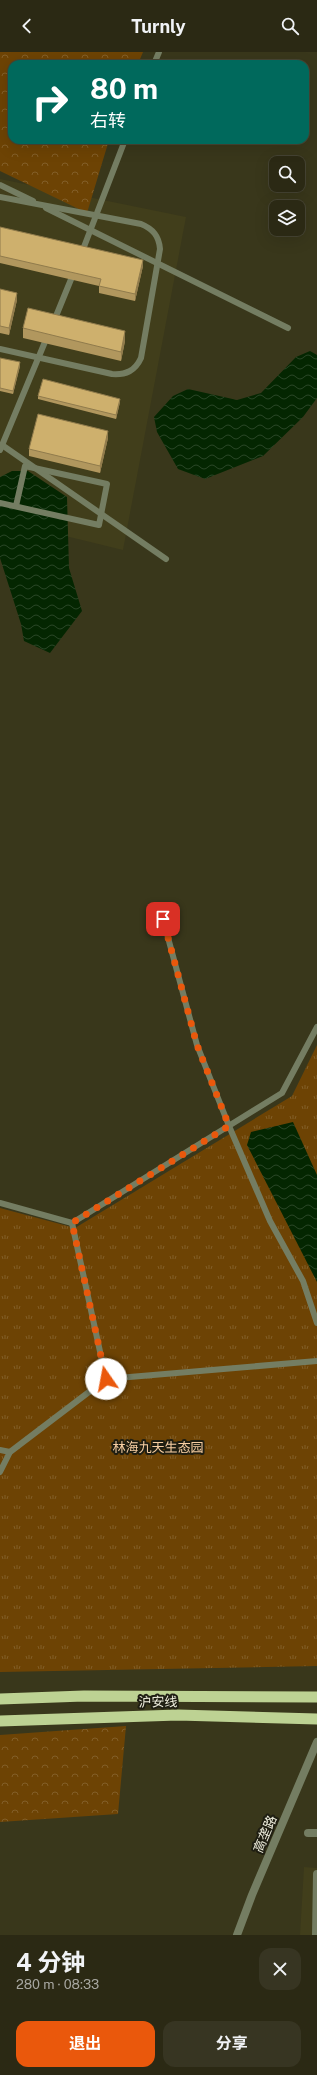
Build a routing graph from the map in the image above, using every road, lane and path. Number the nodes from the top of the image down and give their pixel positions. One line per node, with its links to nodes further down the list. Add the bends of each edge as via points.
1 (123, 144): 4 (lane)
2 (0, 185): 4 (lane)
3 (0, 197): 8 (lane, via 141,224 157,236 160,249 142,358 131,371 112,374)
4 (91, 230): 5 (lane); 7 (lane)
5 (78, 261)
6 (75, 268): 9 (lane)
7 (288, 328)
8 (0, 349)
9 (1, 448): 12 (lane)
10 (0, 503): 11 (lane)
11 (16, 506): 11 (lane, via 25,466 107,484 99,525)
12 (166, 559)
13 (163, 919): 15 (lane, via 197,1045)
14 (317, 1027): 15 (lane, via 282,1093)
15 (229, 1126): 17 (lane); 18 (lane, via 270,1221 303,1281)
16 (0, 1203): 17 (lane)
17 (72, 1223): 20 (lane)
18 (317, 1323)
19 (317, 1361): 20 (lane)
20 (106, 1379): 22 (lane)
21 (0, 1450): 22 (lane)
22 (10, 1452): 23 (lane)
23 (0, 1472)
24 (317, 1697): 25 (highway, 沪安线, via 84,1696)
25 (0, 1699)
26 (317, 1719): 27 (highway, 沪安线, via 178,1715)
27 (0, 1721)
28 (317, 1742): 32 (street, 高垄路)
29 (308, 1833): 30 (street)
30 (317, 1834)
31 (317, 1874): 33 (street)
32 (237, 1935)
33 (316, 1935)

